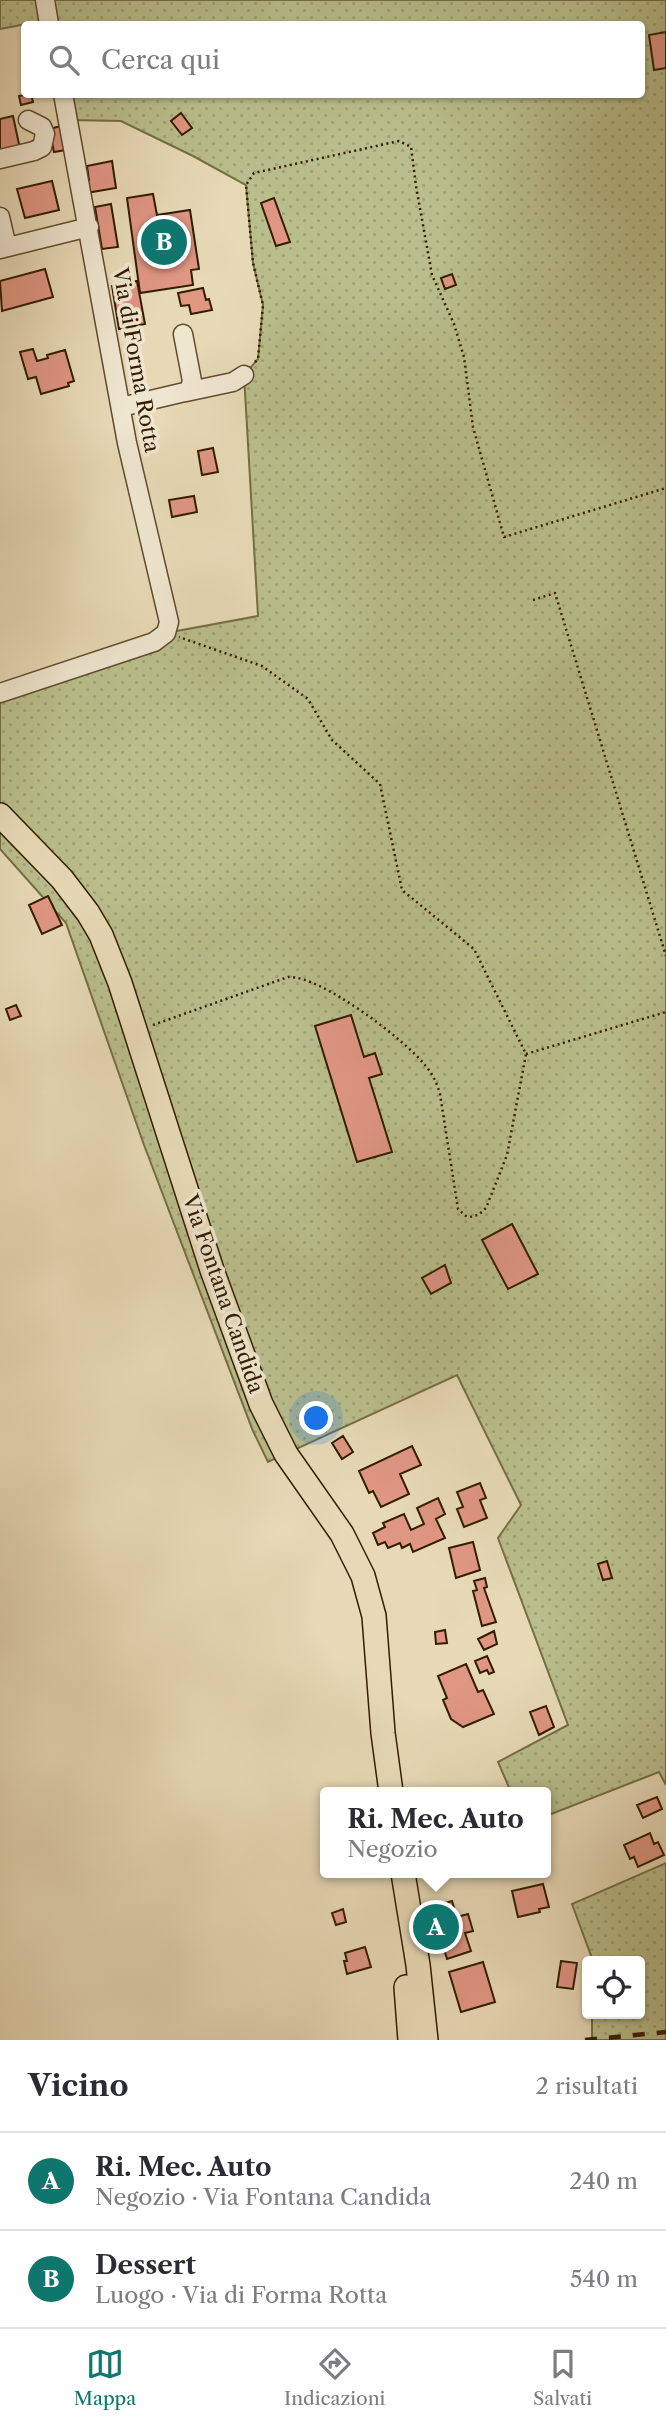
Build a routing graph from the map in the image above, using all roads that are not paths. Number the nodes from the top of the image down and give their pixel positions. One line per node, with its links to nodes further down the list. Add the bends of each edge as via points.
1 (45, 0): 2 (street)
2 (49, 21)
3 (64, 98): 7 (street, Via di Forma Rotta)
4 (28, 120): 5 (street, via 42,127 42,147)
5 (0, 159)
6 (0, 217): 8 (street)
7 (89, 227): 8 (street); 12 (street, Via di Forma Rotta)
8 (4, 248)
9 (183, 334): 11 (street, via 192,381)
10 (244, 376): 11 (street)
11 (186, 393): 12 (street)
12 (121, 407): 13 (street, Via di Forma Rotta, via 169,619 166,633 149,644)
13 (0, 693)
14 (0, 815): 15 (main road, Via Fontana Candida, via 54,870 93,920 113,964 261,1404 286,1454 347,1543 368,1590)
15 (390, 1787)
16 (404, 1883): 17 (main road)
17 (417, 2030)

